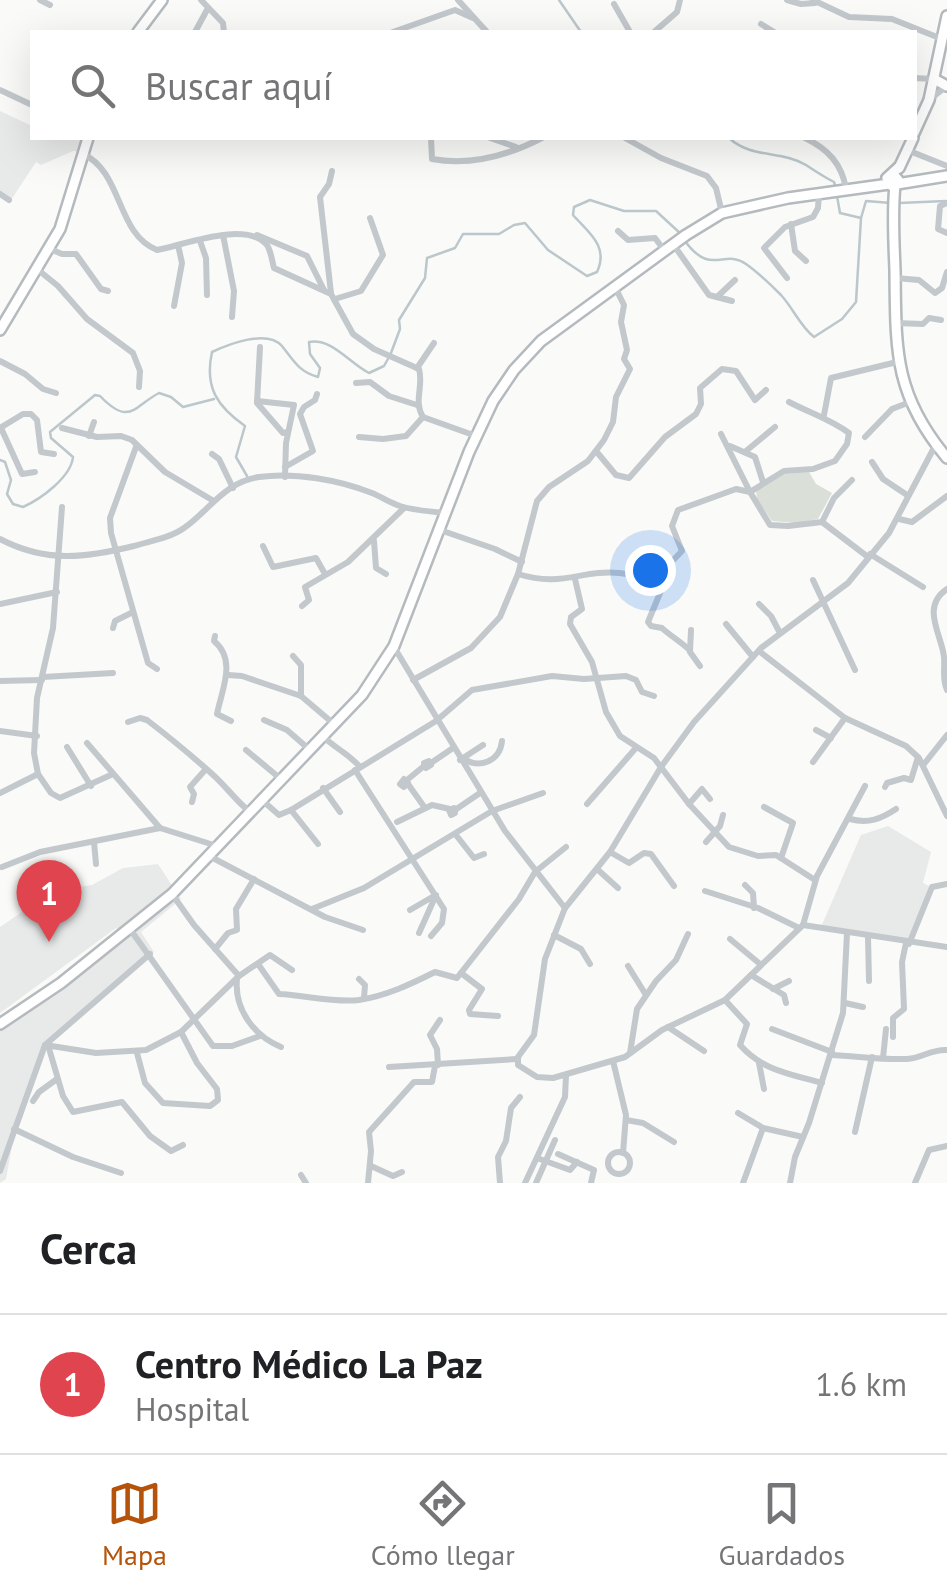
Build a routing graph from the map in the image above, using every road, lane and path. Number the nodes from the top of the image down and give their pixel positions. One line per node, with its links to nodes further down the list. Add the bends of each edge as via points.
1 (40, 0): 9 (street)
2 (200, 0): 10 (street)
3 (680, 0): 20 (street, via 677,12)
4 (787, 0): 7 (street)
5 (161, 1): 14 (main road)
6 (461, 1): 12 (street)
7 (815, 1): 22 (street, via 858,19 892,18)
8 (614, 4): 19 (street)
9 (50, 5)
10 (208, 8): 15 (street); 16 (street)
11 (947, 16): 22 (main road)
12 (473, 18): 17 (street, via 455,10); 18 (street)
13 (761, 24): 21 (street)
14 (139, 30)
15 (195, 30)
16 (224, 30)
17 (399, 30)
18 (485, 30)
19 (629, 30)
20 (656, 30)
21 (771, 30)
22 (942, 39): 24 (main road)
23 (917, 78): 24 (street)
24 (934, 79): 25 (main road); 27 (main road)
25 (947, 86): 27 (street)
26 (2, 95): 28 (street)
27 (928, 100): 29 (main road)
28 (30, 104)
29 (917, 122)
30 (87, 140): 39 (main road)
31 (431, 140): 37 (street, via 435,160 494,157)
32 (496, 140): 37 (street)
33 (536, 140): 37 (street)
34 (629, 140): 48 (street, via 707,176)
35 (808, 140): 43 (street, via 834,159 844,176)
36 (912, 140): 38 (main road)
37 (516, 147)
38 (907, 150): 40 (street); 42 (main road)
39 (83, 154): 57 (street, via 102,164 144,243 154,250); 58 (main road)
40 (945, 171): 42 (main road)
41 (332, 172): 68 (street, via 320,197)
42 (894, 179): 43 (main road); 63 (main road)
43 (840, 190): 44 (main road)
44 (819, 193): 48 (main road); 50 (street, via 816,214)
45 (0, 194): 46 (street)
46 (9, 200)
47 (947, 204): 52 (street, via 940,206 938,222)
48 (722, 212): 56 (main road)
49 (370, 218): 68 (street, via 383,255 360,291)
50 (791, 224): 59 (street, via 796,251); 62 (street, via 764,248)
51 (618, 232): 56 (street, via 628,240)
52 (947, 232)
53 (251, 234): 54 (street); 68 (street, via 307,256); 68 (street, via 268,246 274,268)
54 (223, 235): 55 (street); 70 (street)
55 (199, 240): 57 (street); 67 (street)
56 (676, 242): 64 (street, via 709,296 721,298); 65 (main road)
57 (178, 246): 69 (street, via 182,263)
58 (50, 248): 60 (main road); 66 (street, via 76,254)
59 (806, 261)
60 (37, 269): 72 (main road); 80 (street, via 133,353)
61 (947, 272): 63 (street, via 934,293 919,280)
62 (787, 278)
63 (895, 278): 73 (main road)
64 (734, 280)
65 (614, 286): 97 (main road, via 527,355); 104 (street, via 624,304 620,322 630,369)
66 (108, 291)
67 (207, 295)
68 (330, 295): 78 (street, via 352,334)
69 (174, 306)
70 (232, 317)
71 (941, 320): 73 (street)
72 (2, 322)
73 (894, 323): 77 (main road)
74 (434, 342): 78 (street)
75 (260, 347): 84 (street)
76 (0, 362): 82 (street)
77 (897, 362): 86 (main road); 88 (street, via 832,377)
78 (417, 368): 87 (street)
79 (356, 383): 87 (street, via 370,382)
80 (139, 387)
81 (766, 390): 104 (street, via 755,400 736,370 722,369 700,388 696,414 629,478 616,476)
82 (56, 393)
83 (317, 394): 110 (street, via 300,414 313,451)
84 (257, 400): 94 (street, via 283,433); 94 (street, via 293,404)
85 (789, 402): 88 (street)
86 (910, 402): 99 (street, via 892,409); 100 (main road)
87 (417, 405): 89 (street)
88 (824, 415): 112 (street, via 849,433 835,461)
89 (422, 417): 97 (street); 98 (street, via 406,436)
90 (94, 422): 96 (street)
91 (775, 427): 103 (street)
92 (1, 428): 105 (street, via 32,414 41,452); 109 (street, via 22,474)
93 (62, 428): 96 (street)
94 (290, 431): 110 (street)
95 (721, 434): 101 (street)
96 (89, 436): 102 (street, via 121,436)
97 (476, 436): 120 (main road)
98 (358, 437)
99 (865, 437)
100 (936, 444): 107 (main road); 115 (street)
101 (729, 446): 103 (street); 114 (street)
102 (136, 447): 117 (street); 128 (street, via 110,518)
103 (746, 451): 112 (street, via 758,461)
104 (596, 452): 131 (street, via 537,501)
105 (54, 454)
106 (212, 454): 113 (street)
107 (947, 458)
108 (872, 462): 115 (street)
109 (35, 472)
110 (285, 472): 113 (street); 119 (street)
111 (852, 480): 122 (street)
112 (763, 482): 114 (street)
113 (232, 488): 117 (street)
114 (750, 492): 122 (street, via 770,524); 132 (street, via 736,490 678,510 672,531 682,551)
115 (907, 495): 121 (street)
116 (947, 496): 121 (street, via 912,522)
117 (213, 500): 128 (street, via 177,532)
118 (62, 507): 130 (street)
119 (405, 508): 120 (street); 125 (street)
120 (446, 513): 123 (main road)
121 (899, 518): 129 (street)
122 (822, 522): 129 (street)
123 (440, 530): 131 (street); 153 (main road)
124 (2, 540): 127 (street); 130 (street)
125 (374, 540): 133 (street); 134 (street, via 376,568)
126 (263, 546): 133 (street, via 273,567 316,558)
127 (0, 550)
128 (114, 550): 130 (street); 145 (street)
129 (869, 556): 138 (street); 141 (street)
130 (60, 558): 140 (street)
131 (522, 562): 135 (street)
132 (664, 572): 136 (street); 154 (street, via 648,622)
133 (324, 574): 144 (street, via 305,587 310,600)
134 (386, 574)
135 (518, 574): 136 (street); 164 (street, via 504,610 482,638)
136 (575, 579): 163 (street, via 582,609 570,624)
137 (812, 580): 141 (street)
138 (923, 587)
139 (947, 589): 147 (street)
140 (57, 592): 142 (street); 162 (street)
141 (825, 601): 151 (street); 159 (street)
142 (0, 604)
143 (759, 604): 151 (street)
144 (302, 606)
145 (133, 612): 148 (street); 158 (street, via 148,662)
146 (726, 624): 155 (street)
147 (934, 627): 149 (street); 166 (street)
148 (113, 628)
149 (947, 629)
150 (691, 630): 154 (street)
151 (780, 632): 155 (street)
152 (215, 636): 161 (street)
153 (394, 646): 164 (street); 174 (main road)
154 (690, 651): 157 (street)
155 (756, 654): 169 (street); 193 (street)
156 (294, 656): 167 (street, via 302,668)
157 (700, 666)
158 (157, 669)
159 (855, 670)
160 (113, 673): 162 (street)
161 (228, 675): 167 (street); 171 (street, via 216,714)
162 (42, 678): 165 (street); 178 (street)
163 (597, 678): 168 (street, via 630,677); 172 (street, via 492,684 468,693); 186 (street, via 614,730)
164 (413, 680): 172 (street)
165 (0, 681)
166 (947, 690)
167 (302, 696): 174 (street)
168 (654, 696)
169 (845, 718): 180 (street); 189 (street)
170 (264, 720): 188 (street)
171 (231, 721)
172 (436, 721): 185 (street); 195 (street)
173 (128, 722): 194 (street, via 147,720)
174 (334, 724): 179 (main road)
175 (816, 730): 180 (street)
176 (0, 732): 178 (street)
177 (947, 735): 192 (street)
178 (37, 736): 196 (street)
179 (324, 736): 188 (main road); 195 (street)
180 (832, 738): 191 (street)
181 (502, 740): 190 (street, via 484,764)
182 (87, 744): 197 (street)
183 (483, 745): 190 (street)
184 (67, 747): 199 (street)
185 (453, 748): 190 (street); 212 (street, via 407,782)
186 (636, 749): 193 (street); 209 (street)
187 (246, 750): 198 (street)
188 (310, 750): 198 (main road)
189 (918, 756): 192 (street); 202 (street, via 911,780)
190 (461, 759): 203 (street)
191 (813, 762)
192 (924, 764): 219 (street)
193 (661, 767): 210 (street); 230 (street)
194 (206, 769): 208 (street, via 190,788); 217 (street)
195 (357, 769): 201 (street); 234 (street)
196 (38, 774): 199 (street, via 58,797); 205 (street)
197 (113, 774): 199 (street); 222 (street)
198 (282, 780): 207 (main road)
199 (91, 786)
200 (865, 786): 220 (street)
201 (324, 788): 214 (street); 216 (street)
202 (885, 788)
203 (480, 792): 212 (street, via 453,809); 215 (street)
204 (543, 792): 215 (street)
205 (0, 793)
206 (710, 799): 210 (street, via 703,789)
207 (263, 801): 214 (street, via 279,815); 217 (main road)
208 (192, 802)
209 (587, 804)
210 (689, 804): 223 (street)
211 (764, 807): 233 (street, via 793,823)
212 (425, 808): 221 (street)
213 (896, 809): 220 (street, via 881,818)
214 (291, 810): 227 (street)
215 (492, 811): 224 (street); 238 (street)
216 (340, 812)
217 (251, 814): 228 (main road)
218 (723, 815): 223 (street)
219 (947, 816)
220 (850, 818): 240 (street)
221 (396, 822)
222 (160, 828): 225 (street); 228 (street)
223 (714, 832): 226 (street); 233 (street, via 729,846)
224 (456, 834): 231 (street, via 474,858); 234 (street)
225 (94, 842): 235 (street); 236 (street)
226 (706, 842)
227 (318, 844)
228 (218, 846): 232 (main road)
229 (566, 847): 238 (street)
230 (610, 852): 237 (street); 243 (street, via 629,863 651,854)
231 (484, 854)
232 (208, 856): 239 (street); 246 (main road)
233 (781, 858): 240 (street)
234 (412, 860): 247 (street); 250 (street)
235 (96, 864)
236 (2, 867)
237 (596, 869): 244 (street); 248 (street)
238 (535, 872): 248 (street); 271 (street)
239 (254, 878): 250 (street); 264 (street, via 236,910 236,930)
240 (815, 880): 252 (street)
241 (947, 884): 262 (street, via 932,886)
242 (744, 885): 249 (street, via 753,892)
243 (674, 886)
244 (618, 888)
245 (706, 891): 249 (street)
246 (172, 894): 253 (main road); 264 (street)
247 (436, 895): 251 (street); 255 (street); 259 (street, via 444,916)
248 (564, 908): 258 (street)
249 (754, 908): 252 (street)
250 (312, 910): 254 (street)
251 (410, 910)
252 (801, 926): 257 (street); 268 (street)
253 (130, 929): 265 (street); 287 (main road)
254 (364, 930)
255 (419, 932)
256 (688, 934): 278 (street)
257 (847, 934): 260 (street); 281 (street)
258 (554, 935): 267 (street, via 580,949); 303 (street, via 534,1035)
259 (432, 936)
260 (868, 936): 262 (street); 276 (street)
261 (730, 939): 268 (street)
262 (907, 944): 263 (street); 291 (street, via 904,1009)
263 (947, 948)
264 (216, 949): 273 (street)
265 (150, 954): 285 (street); 294 (street)
266 (258, 964): 270 (street, via 272,954); 273 (street); 279 (street, via 279,994)
267 (590, 964)
268 (760, 964): 272 (street)
269 (628, 966): 278 (street)
270 (292, 970)
271 (461, 974): 279 (street, via 435,972); 284 (street, via 482,989 470,1014)
272 (751, 975): 277 (street); 280 (street)
273 (238, 977): 285 (street); 292 (street, via 240,1004)
274 (359, 979): 279 (street)
275 (789, 981): 277 (street)
276 (869, 981)
277 (772, 990): 282 (street)
278 (646, 995): 300 (street, via 634,1015)
279 (364, 999)
280 (725, 1000): 288 (street); 307 (street, via 746,1024 740,1046)
281 (845, 1003): 283 (street); 299 (street)
282 (786, 1004)
283 (863, 1007)
284 (498, 1016)
285 (196, 1020): 290 (street); 292 (street, via 214,1046)
286 (440, 1020): 306 (street, via 430,1035)
287 (0, 1024)
288 (668, 1027): 296 (street); 300 (street)
289 (772, 1029): 299 (street)
290 (182, 1032): 298 (street); 298 (street, via 217,1089 218,1100 210,1106 163,1103 145,1084)
291 (888, 1034): 293 (street); 302 (street)
292 (260, 1036): 295 (street)
293 (904, 1038)
294 (46, 1045): 298 (street); 308 (street); 310 (street)
295 (281, 1046)
296 (704, 1050)
297 (947, 1050): 302 (street)
298 (137, 1053)
299 (832, 1053): 301 (street); 311 (street)
300 (630, 1054): 304 (street)
301 (872, 1058): 302 (street); 320 (street)
302 (883, 1058)
303 (517, 1059): 306 (street); 309 (street, via 536,1077)
304 (610, 1062): 309 (street); 317 (street); 326 (street, via 620,1101)
305 (390, 1066): 306 (street)
306 (437, 1066): 331 (street, via 431,1082 414,1082 372,1126)
307 (761, 1066): 311 (street); 312 (street)
308 (32, 1076): 313 (street); 319 (street)
309 (566, 1076): 328 (street, via 564,1097)
310 (56, 1079): 313 (street); 324 (street, via 73,1112 122,1102 160,1145 171,1151)
311 (822, 1083): 321 (street)
312 (764, 1089)
313 (39, 1092): 315 (street)
314 (520, 1097): 339 (street, via 496,1162)
315 (34, 1101)
316 (738, 1113): 318 (street)
317 (626, 1120): 323 (street); 326 (street)
318 (763, 1128): 321 (street); 343 (street)
319 (14, 1130): 332 (street); 334 (street)
320 (855, 1132)
321 (804, 1136): 344 (street)
322 (555, 1140): 329 (street)
323 (674, 1142)
324 (183, 1145)
325 (947, 1146): 345 (street, via 929,1150)
326 (621, 1152): 336 (street, via 608,1159); 336 (street, via 629,1165)
327 (558, 1154): 330 (street)
328 (537, 1158): 329 (street); 340 (street)
329 (546, 1162): 330 (street, via 570,1170); 341 (street)
330 (577, 1162): 342 (street, via 595,1172)
331 (370, 1166): 333 (street, via 393,1176); 338 (street)
332 (0, 1170)
333 (402, 1172)
334 (121, 1173)
335 (301, 1174): 337 (street)
336 (614, 1177)
337 (306, 1183)
338 (368, 1183)
339 (500, 1183)
340 (525, 1183)
341 (536, 1183)
342 (591, 1183)
343 (744, 1183)
344 (790, 1183)
345 (915, 1183)

